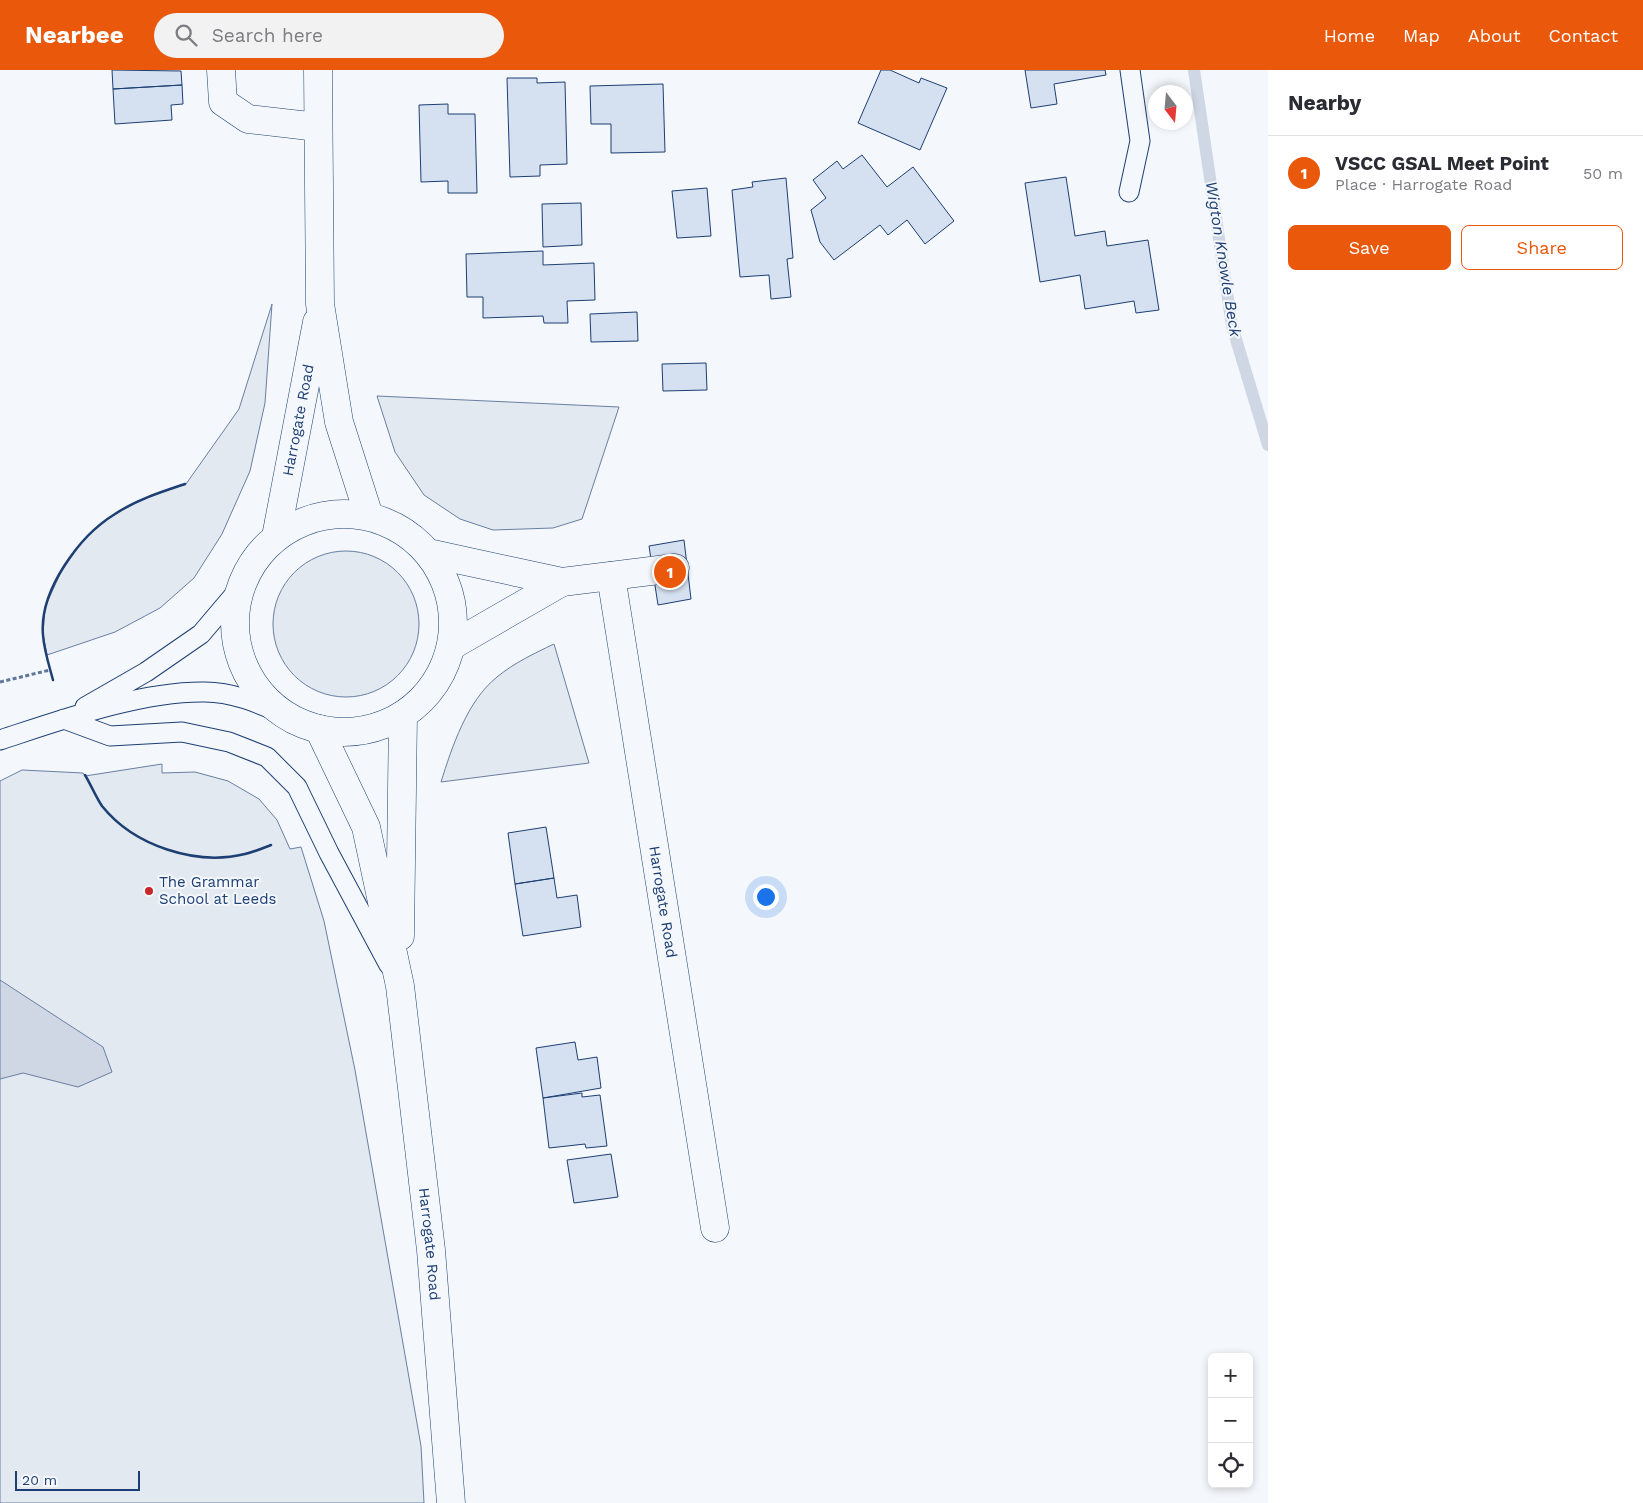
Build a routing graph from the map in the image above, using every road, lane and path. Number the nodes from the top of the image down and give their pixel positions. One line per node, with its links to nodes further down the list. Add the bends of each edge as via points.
1 (221, 70): 4 (main road, via 224,102 248,119)
2 (318, 70): 4 (main road, Harrogate Road)
3 (1130, 70): 5 (lane, via 1140,141)
4 (318, 127): 6 (main road, Harrogate Road)
5 (1129, 192)
6 (320, 304): 7 (main road, Harrogate Road, via 339,422); 8 (main road, Harrogate Road)
7 (369, 516): 8 (main road, via 336,514 312,519); 9 (main road, via 402,529)
8 (276, 537): 13 (main road, via 255,560)
9 (428, 552): 12 (main road); 14 (main road, via 445,580 453,613)
10 (674, 568): 11 (main road)
11 (611, 576): 12 (main road); 23 (main road, Harrogate Road)
12 (562, 582): 14 (main road)
13 (240, 588): 17 (main road, via 235,623 241,659 258,691); 19 (lane, via 201,634 146,672)
14 (451, 646): 18 (main road, via 442,672 425,697)
15 (50, 670): 16 (path)
16 (0, 682)
17 (286, 715): 19 (lane, via 250,699 206,692 158,695); 20 (main road)
18 (403, 715): 20 (main road, via 377,727 348,732); 22 (main road, Harrogate Road)
19 (64, 718): 21 (lane); 22 (lane, via 110,736 182,732 229,742 267,757 297,787)
20 (318, 729): 22 (main road, Harrogate Road, via 366,827)
21 (0, 740)
22 (400, 986): 24 (main road, Harrogate Road, via 431,1250)
23 (714, 1228)
24 (451, 1503)

